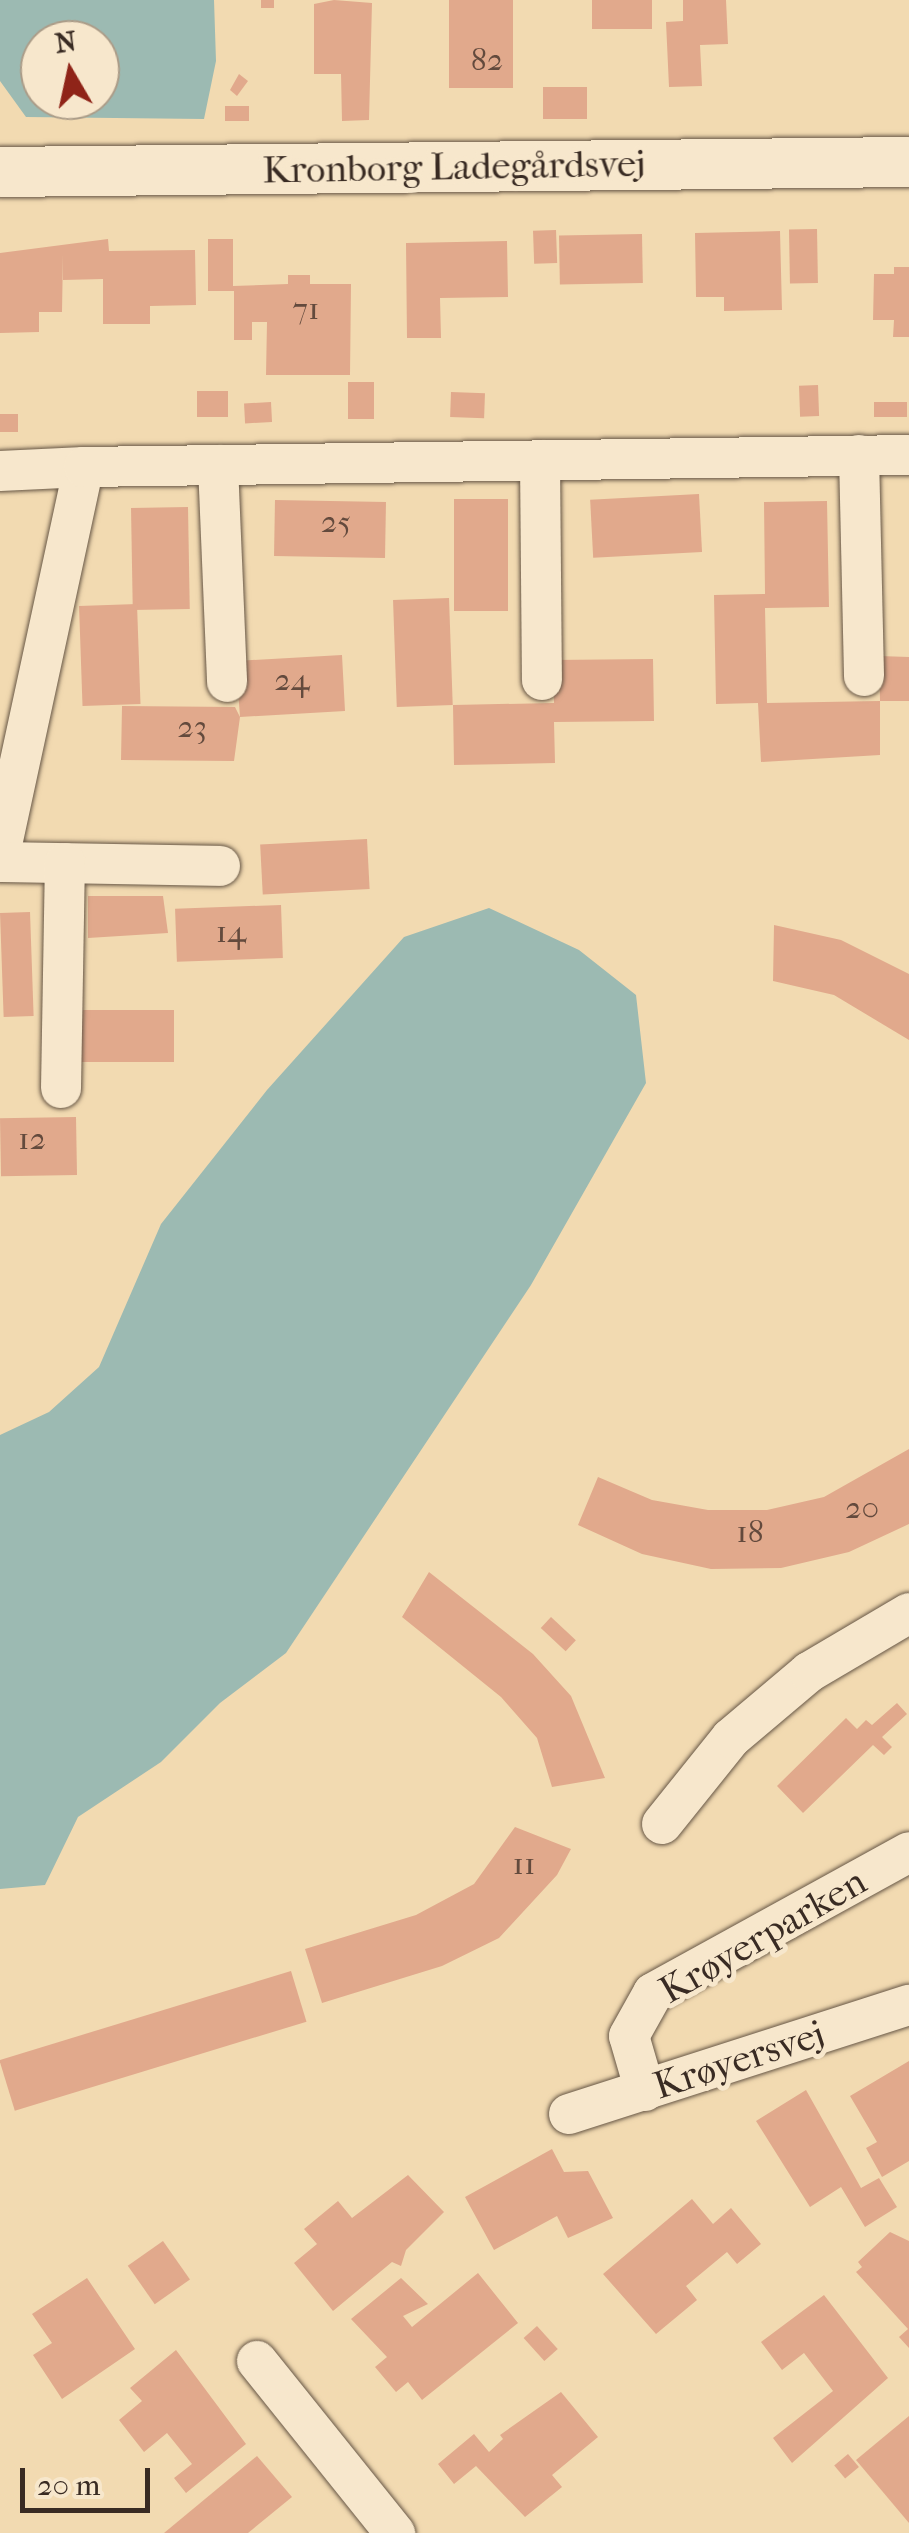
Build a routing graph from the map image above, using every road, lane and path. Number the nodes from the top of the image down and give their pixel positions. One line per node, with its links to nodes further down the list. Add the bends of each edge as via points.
1 (909, 162): 2 (street, Kronborg Ladegårdsvej)
2 (0, 172)
3 (909, 455): 4 (street)
4 (859, 456): 5 (street); 9 (street)
5 (540, 460): 6 (street); 10 (street)
6 (218, 465): 7 (street); 11 (street)
7 (84, 467): 8 (street); 12 (street)
8 (0, 471)
9 (864, 676)
10 (542, 680)
11 (227, 682)
12 (0, 854)
13 (0, 862): 14 (street)
14 (66, 863): 15 (street); 16 (street)
15 (220, 866)
16 (61, 1088)
17 (909, 1614): 18 (street, via 808,1672 731,1738)
18 (662, 1824)
19 (909, 1852): 21 (street, Krøyerparken, via 654,1993 629,2036)
20 (909, 2005): 21 (street, Krøyersvej)
21 (645, 2091): 22 (street, Krøyersvej)
22 (569, 2114)
23 (258, 2361): 24 (street)
24 (395, 2533)

